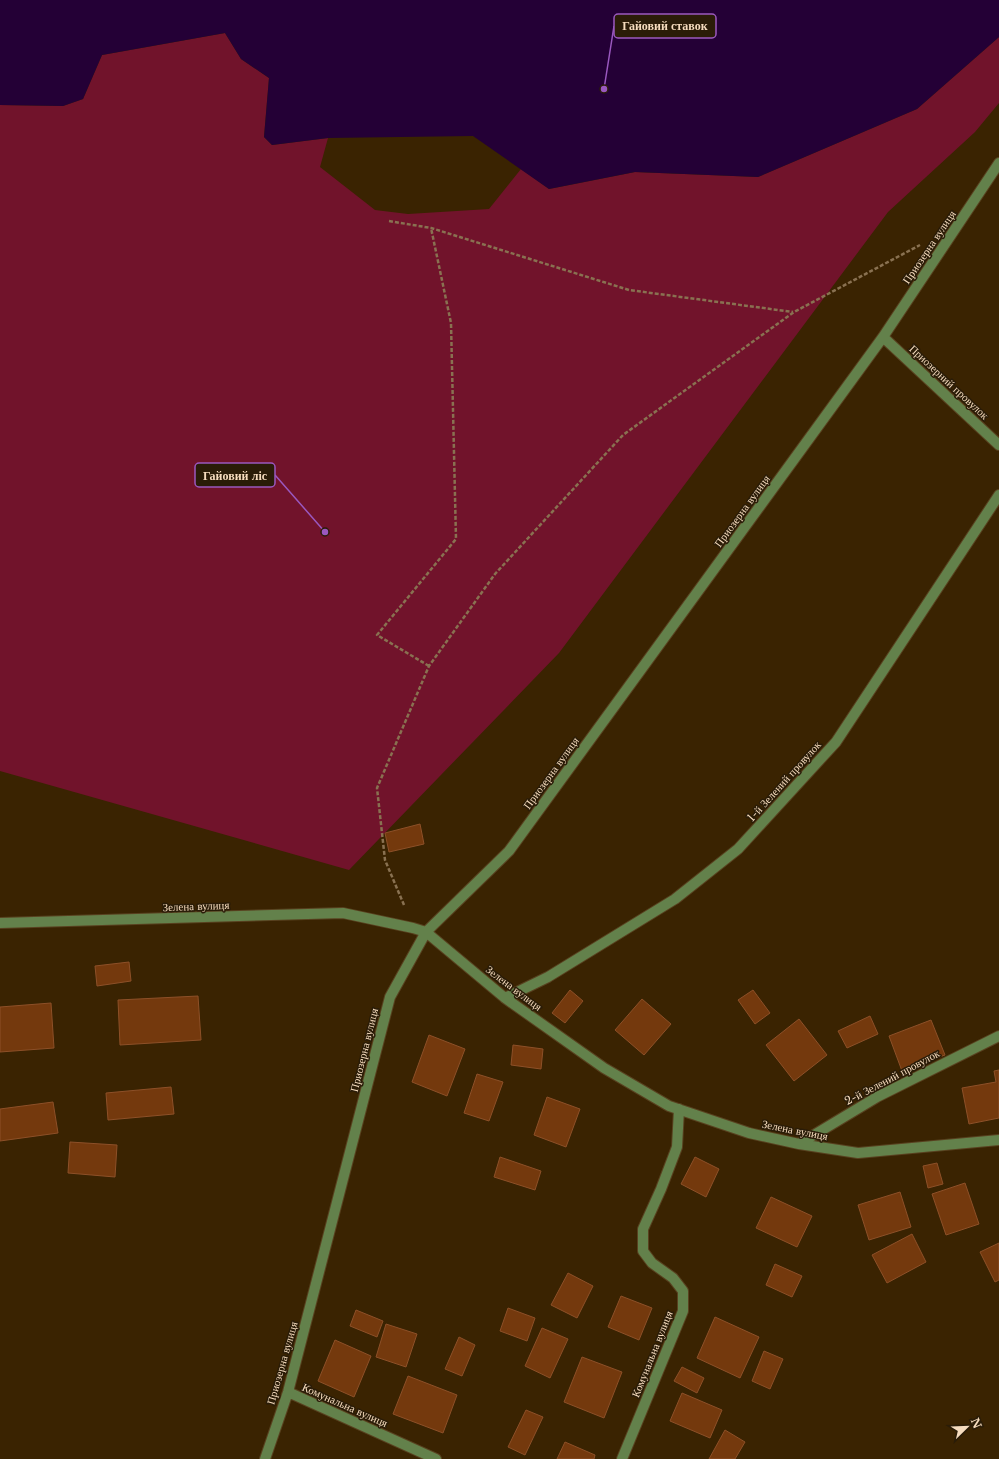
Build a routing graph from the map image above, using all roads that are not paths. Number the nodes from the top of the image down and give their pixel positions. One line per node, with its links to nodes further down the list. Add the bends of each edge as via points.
1 (999, 163): 2 (street, Приозерна вулиця)
2 (883, 337): 3 (street, Приозерний провулок); 6 (street, Приозерна вулиця, via 509,851)
3 (999, 445)
4 (999, 496): 7 (street, 1-й Зелений провулок, via 836,742 738,849 675,899 548,976)
5 (0, 923): 6 (street, Зелена вулиця, via 343,913)
6 (426, 932): 7 (street, Зелена вулиця); 12 (street, Приозерна вулиця, via 390,997)
7 (505, 998): 9 (street, Зелена вулиця, via 604,1068 669,1106)
8 (999, 1036): 11 (street, 2-й Зелений провулок, via 877,1097)
9 (679, 1109): 11 (street, Зелена вулиця, via 749,1133); 15 (street, Комунальна вулиця, via 677,1147 643,1229 643,1251 652,1263 673,1278 683,1291 682,1311)
10 (999, 1140): 11 (street, Зелена вулиця, via 858,1153)
11 (799, 1144)
12 (288, 1392): 13 (street, Приозерна вулиця); 14 (street, Комунальна вулиця)
13 (265, 1459)
14 (436, 1459)
15 (622, 1459)

